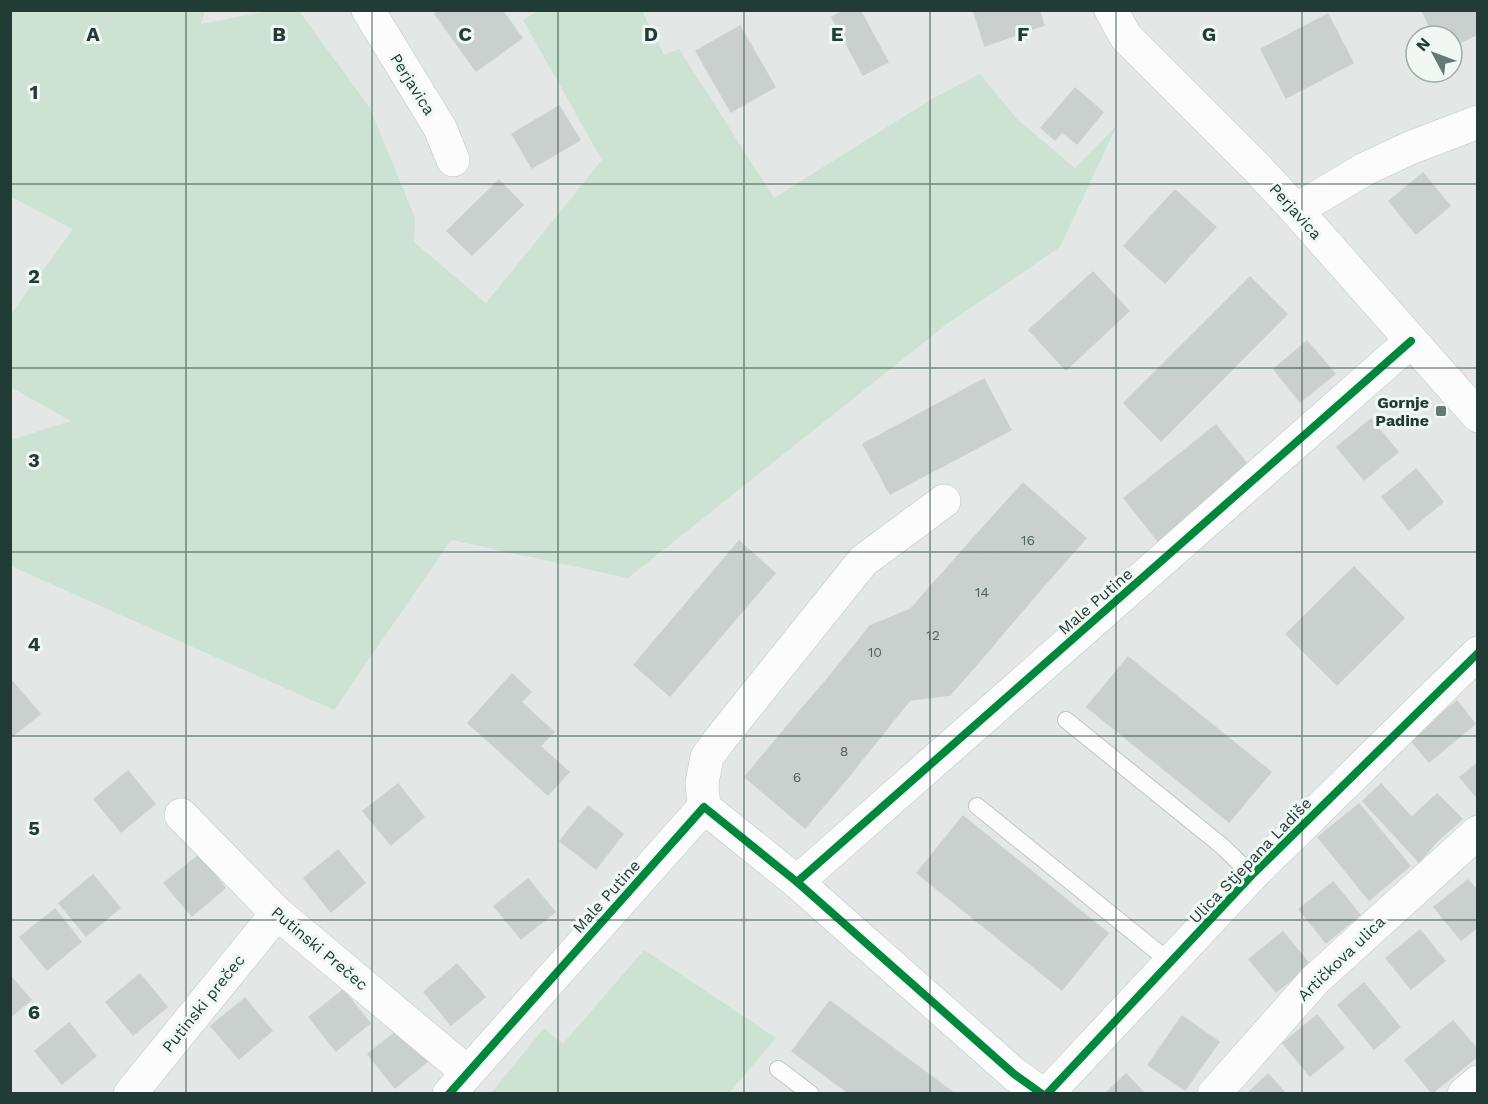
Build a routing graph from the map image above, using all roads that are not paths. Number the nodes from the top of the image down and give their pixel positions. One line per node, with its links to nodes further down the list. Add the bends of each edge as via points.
1 (368, 10): 4 (street, Perjavica, via 440,128)
2 (1111, 10): 5 (street, Perjavica, via 1142,55)
3 (1478, 122): 5 (street, via 1365,169)
4 (453, 160)
5 (1296, 210): 6 (street, Perjavica)
6 (1411, 341): 7 (street, Perjavica); 16 (street, Male Putine)
7 (1478, 416)
8 (944, 501): 12 (street, via 863,561 721,738 705,766)
9 (1478, 652): 15 (street, Ulica Stjepana Ladiše)
10 (1066, 720): 15 (lane, via 1222,846)
11 (977, 806): 18 (lane)
12 (704, 807): 16 (street); 21 (street, Male Putine)
13 (182, 815): 17 (street, Putinski Prečec)
14 (1478, 832): 26 (street, Artičkova ulica, via 1315,980)
15 (1252, 875): 18 (street, Ulica Stjepana Ladiše)
16 (797, 882): 24 (street, via 1014,1074)
17 (277, 913): 21 (street, Putinski Prečec); 22 (street, Putinski prečec)
18 (1170, 962): 25 (street, Ulica Stjepana Ladiše)
19 (778, 1069): 23 (lane)
20 (1478, 1082): 27 (street)
21 (458, 1083)
22 (130, 1094)
23 (811, 1094)
24 (1042, 1094)
25 (1047, 1094)
26 (1214, 1094)
27 (1464, 1094)

